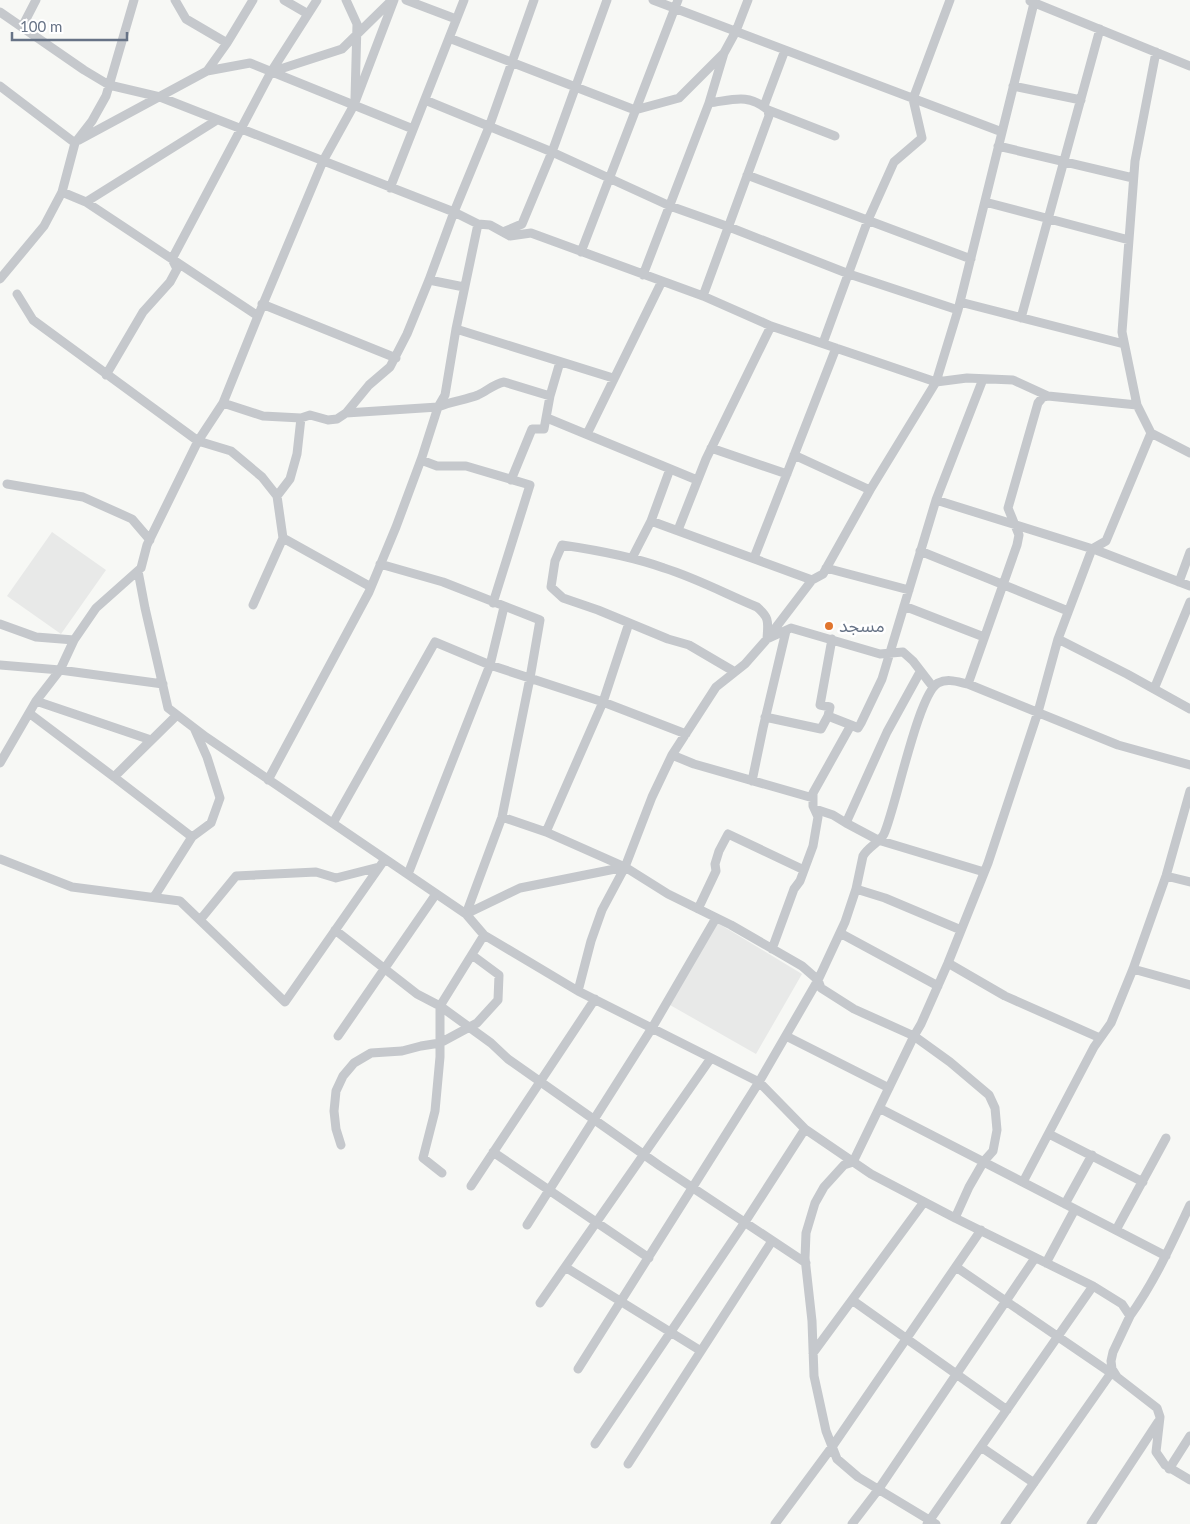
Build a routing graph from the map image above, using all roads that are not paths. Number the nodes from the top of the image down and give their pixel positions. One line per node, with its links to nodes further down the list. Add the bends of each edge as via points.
1 (36, 0): 21 (street)
2 (134, 0): 34 (street)
3 (175, 0): 26 (street, via 186,19)
4 (253, 0): 26 (street)
5 (284, 0): 19 (street)
6 (317, 0): 19 (street)
7 (346, 0): 24 (street, via 357,24)
8 (393, 0): 24 (street); 43 (street)
9 (406, 0): 20 (street)
10 (464, 0): 20 (street)
11 (534, 0): 30 (street)
12 (607, 0): 37 (street)
13 (653, 0): 17 (street)
14 (748, 0): 23 (street)
15 (950, 0): 39 (street)
16 (1031, 1): 22 (street); 36 (street)
17 (676, 4): 23 (street); 45 (street)
18 (0, 12): 21 (street)
19 (308, 14): 33 (street)
20 (456, 19): 25 (street)
21 (22, 27): 34 (street)
22 (1100, 29): 28 (street); 41 (street)
23 (736, 31): 27 (street); 29 (street)
24 (356, 35): 33 (street, via 342,49); 43 (street)
25 (449, 38): 30 (street); 40 (street)
26 (227, 43): 32 (street)
27 (785, 50): 39 (street); 44 (street)
28 (1156, 52): 31 (street); 59 (street)
29 (724, 53): 42 (street); 45 (street, via 679,98)
30 (511, 62): 37 (street); 47 (street)
31 (1190, 66)
32 (207, 71): 33 (street, via 250,63); 38 (street)
33 (272, 72): 43 (street); 48 (street)
34 (109, 85): 38 (street); 52 (street, via 92,121)
35 (0, 86): 52 (street)
36 (1013, 86): 41 (street); 50 (street)
37 (576, 87): 45 (street); 54 (street)
38 (160, 97): 46 (street); 52 (street)
39 (913, 98): 50 (street); 67 (street, via 922,138 894,162)
40 (425, 100): 47 (street); 49 (street)
41 (1080, 100): 56 (street)
42 (709, 103): 44 (street, via 747,98); 64 (street)
43 (354, 105): 49 (street); 55 (street)
44 (766, 108): 51 (street); 57 (street, via 769,116)
45 (635, 110): 58 (street)
46 (217, 120): 48 (street); 62 (street)
47 (489, 126): 54 (street); 65 (street)
48 (242, 128): 55 (street); 73 (street)
49 (413, 129): 60 (street)
50 (1002, 132): 53 (street)
51 (835, 136)
52 (75, 143): 61 (street)
53 (998, 146): 56 (street); 63 (street)
54 (552, 152): 58 (street); 70 (street, via 522,224)
55 (323, 161): 60 (street); 83 (street)
56 (1064, 162): 59 (street); 66 (street)
57 (748, 175): 67 (street); 69 (street)
58 (610, 178): 64 (street); 72 (street)
59 (1133, 178): 71 (street)
60 (390, 188): 65 (street)
61 (62, 192): 62 (street); 77 (street, via 44,226)
62 (86, 202): 73 (street)
63 (985, 202): 66 (street); 74 (street)
64 (670, 206): 69 (street); 76 (street)
65 (454, 212): 68 (street); 78 (street)
66 (1048, 219): 71 (street); 86 (street)
67 (868, 220): 74 (street); 75 (street)
68 (478, 224): 70 (street, via 490,225); 80 (street)
69 (729, 227): 75 (street); 82 (street)
70 (503, 232): 72 (street, via 510,236 531,233)
71 (1129, 240): 90 (street, via 1122,332)
72 (581, 252): 76 (street)
73 (172, 259): 85 (street); 94 (street, via 177,269 170,282 144,312)
74 (971, 259): 84 (street)
75 (849, 274): 84 (street); 89 (street)
76 (643, 275): 79 (street)
77 (0, 279)
78 (429, 280): 80 (street); 92 (street)
79 (662, 282): 82 (street); 95 (street)
80 (464, 287): 88 (street)
81 (18, 294): 94 (street, via 33,320)
82 (703, 296): 87 (street)
83 (262, 304): 85 (street); 92 (street)
84 (959, 306): 86 (street); 97 (street)
85 (258, 316): 100 (street)
86 (1021, 318): 90 (street)
87 (771, 326): 89 (street); 109 (street)
88 (456, 329): 93 (street); 102 (street, via 446,395)
89 (823, 343): 91 (street)
90 (1124, 344): 101 (street)
91 (836, 348): 97 (street); 111 (street)
92 (396, 358): 103 (street)
93 (560, 362): 95 (street); 98 (street)
94 (106, 375): 108 (street)
95 (613, 378): 107 (street)
96 (983, 379): 97 (street); 99 (street, via 1013,380); 120 (street)
97 (936, 382): 118 (street)
98 (550, 396): 102 (street, via 504,382 478,395); 105 (street)
99 (1048, 396): 101 (street); 122 (street, via 1038,403 1008,508)
100 (223, 403): 104 (street, via 263,416); 108 (street)
101 (1138, 404): 106 (street)
102 (438, 407): 103 (street); 112 (street)
103 (346, 413): 104 (street, via 328,420 310,415)
104 (301, 418): 119 (street, via 290,479)
105 (547, 418): 107 (street); 115 (street, via 544,429 532,428)
106 (1151, 433): 110 (street); 126 (street, via 1106,541)
107 (587, 434): 113 (street)
108 (198, 441): 119 (street, via 231,451 262,477); 125 (street)
109 (711, 448): 114 (street); 116 (street)
110 (1190, 453)
111 (794, 455): 114 (street); 118 (street)
112 (421, 460): 115 (street, via 437,466 466,466); 131 (street)
113 (670, 469): 116 (street); 121 (street)
114 (787, 474): 130 (street)
115 (511, 480): 141 (street, via 530,485)
116 (697, 480): 123 (street)
117 (7, 484): 125 (street, via 83,497 132,518)
118 (870, 490): 132 (street)
119 (278, 496): 124 (street)
120 (936, 500): 122 (street); 127 (street)
121 (650, 521): 123 (street); 129 (street)
122 (1016, 526): 126 (street); 136 (street, via 1019,535 1017,545)
123 (678, 530): 130 (street)
124 (283, 538): 138 (street); 142 (street)
125 (150, 540): 133 (street)
126 (1092, 549): 135 (street); 145 (street)
127 (920, 551): 136 (street); 139 (street)
128 (1190, 552): 135 (street)
129 (632, 558): 146 (street, via 562,545 555,561 551,587 563,598); 151 (street, via 665,568 757,607 767,615)
130 (754, 558): 134 (street)
131 (380, 564): 138 (street); 141 (street, via 443,582)
132 (826, 568): 134 (street, via 823,574); 139 (street)
133 (138, 572): 153 (street, via 96,608); 161 (street)
134 (812, 580): 151 (street)
135 (1179, 582): 137 (street)
136 (1002, 585): 145 (street); 149 (street)
137 (1190, 586)
138 (371, 587): 180 (street)
139 (909, 590): 143 (street)
140 (1190, 602): 164 (street)
141 (493, 603): 144 (street)
142 (252, 605)
143 (904, 606): 149 (street); 154 (street)
144 (504, 607): 156 (street); 160 (street, via 540,620)
145 (1068, 611): 150 (street)
146 (629, 623): 158 (street, via 689,644); 166 (street)
147 (0, 624): 153 (street, via 36,637)
148 (786, 630): 151 (street); 152 (street, via 791,628); 172 (street)
149 (984, 638): 162 (street)
150 (1058, 638): 164 (street); 168 (street)
151 (767, 639): 158 (street)
152 (832, 639): 154 (street, via 880,654); 171 (street, via 820,705 830,707)
153 (74, 640): 157 (street)
154 (890, 653): 159 (street, via 903,652); 173 (street, via 882,679 861,723 858,728)
155 (0, 665): 157 (street)
156 (490, 665): 160 (street); 186 (street, via 435,642); 197 (street)
157 (60, 670): 161 (street); 165 (street)
158 (735, 672): 175 (street, via 716,687)
159 (920, 672): 163 (street); 187 (street, via 887,732)
160 (530, 678): 166 (street); 185 (street)
161 (163, 684): 170 (street, via 168,708)
162 (968, 684): 163 (street, via 951,680); 168 (street)
163 (933, 687): 190 (street, via 916,726 884,836)
164 (1154, 689): 167 (street)
165 (36, 701): 169 (street); 179 (street, via 151,740)
166 (603, 702): 175 (street); 188 (street)
167 (1190, 709)
168 (1038, 712): 178 (street, via 1118,744); 196 (street)
169 (29, 713): 177 (street); 179 (street)
170 (177, 715): 174 (street); 179 (street)
171 (828, 716): 172 (street, via 821,729); 173 (street)
172 (765, 717): 181 (street)
173 (851, 725): 183 (street, via 812,793)
174 (194, 728): 180 (street); 189 (street, via 220,798 210,823)
175 (686, 734): 176 (street)
176 (672, 755): 181 (street); 194 (street)
177 (0, 763)
178 (1190, 765)
179 (114, 776): 189 (street)
180 (268, 780): 186 (street)
181 (752, 781): 183 (street)
182 (1190, 791): 198 (street)
183 (813, 798): 184 (street)
184 (815, 809): 187 (street); 195 (street, via 818,817 813,846)
185 (502, 817): 188 (street); 204 (street)
186 (333, 823): 192 (street)
187 (846, 823): 190 (street)
188 (546, 832): 194 (street)
189 (192, 837): 202 (street)
190 (878, 840): 196 (street); 200 (street, via 866,851)
191 (0, 859): 202 (street, via 72,886)
192 (385, 859): 193 (street); 197 (street)
193 (379, 867): 206 (street, via 336,878 316,872 236,876); 207 (street)
194 (625, 867): 203 (street); 204 (street, via 520,888); 219 (street, via 602,910)
195 (804, 870): 203 (street, via 728,834 719,851 716,871); 211 (street)
196 (984, 872): 208 (street)
197 (408, 874): 201 (street)
198 (1166, 876): 199 (street); 215 (street)
199 (1190, 882)
200 (856, 889): 208 (street); 209 (street)
201 (436, 894): 204 (street); 214 (street)
202 (154, 897): 206 (street, via 180,901)
203 (698, 909): 205 (street)
204 (466, 914): 210 (street)
205 (716, 918): 211 (street); 223 (street)
206 (200, 920): 207 (street, via 285,1002)
207 (335, 930): 214 (street)
208 (961, 930): 213 (street)
209 (840, 933): 216 (street); 218 (street)
210 (484, 935): 212 (street); 219 (street)
211 (772, 949): 216 (street, via 802,966)
212 (472, 955): 221 (street); 222 (street, via 499,975 498,1000)
213 (948, 963): 218 (street); 227 (street, via 1005,996)
214 (386, 969): 221 (street, via 418,994); 224 (street)
215 (1133, 969): 217 (street); 227 (street, via 1111,1023)
216 (818, 980): 225 (street); 226 (street, via 821,988 854,1008)
217 (1190, 984)
218 (938, 986): 226 (street)
219 (578, 991): 220 (street)
220 (595, 1000): 223 (street); 230 (street)
221 (440, 1006): 222 (street); 228 (street)
222 (470, 1027): 228 (street); 230 (street)
223 (652, 1028): 229 (street); 234 (street)
224 (338, 1036)
225 (786, 1036): 231 (street); 232 (street)
226 (914, 1036): 232 (street); 242 (street, via 989,1094 995,1108 997,1130 993,1150)
227 (1100, 1038): 236 (street)
228 (440, 1043): 238 (street, via 371,1053 354,1063 336,1091 334,1111); 244 (street, via 435,1111 423,1158)
229 (711, 1058): 231 (street); 240 (street)
230 (540, 1081): 234 (street); 239 (street)
231 (759, 1082): 235 (street); 248 (street)
232 (889, 1088): 233 (street)
233 (880, 1108): 242 (street); 243 (street)
234 (593, 1119): 240 (street); 249 (street)
235 (805, 1129): 243 (street); 256 (street)
236 (1049, 1134): 241 (street); 245 (street)
237 (1166, 1138): 246 (street)
238 (341, 1144)
239 (493, 1152): 247 (street); 249 (street)
240 (644, 1154): 248 (street); 255 (street)
241 (1092, 1155): 246 (street); 251 (street)
242 (984, 1161): 245 (street); 254 (street)
243 (853, 1162): 250 (street); 264 (street, via 844,1165 824,1187 815,1203 806,1233)
244 (442, 1173)
245 (1023, 1182): 251 (street)
246 (1143, 1182): 259 (street)
247 (471, 1186)
248 (693, 1188): 256 (street); 262 (street)
249 (549, 1190): 255 (street); 257 (street)
250 (924, 1202): 254 (street); 269 (street)
251 (1065, 1204): 253 (street)
252 (1190, 1205): 261 (street)
253 (1075, 1209): 259 (street); 265 (street)
254 (955, 1218): 258 (street)
255 (596, 1222): 262 (street); 267 (street)
256 (745, 1222): 260 (street); 274 (street)
257 (526, 1225)
258 (981, 1230): 263 (street); 266 (street)
259 (1116, 1230): 261 (street)
260 (772, 1241): 264 (street); 277 (street)
261 (1166, 1256): 273 (street)
262 (649, 1258): 271 (street)
263 (1035, 1258): 265 (street); 270 (street)
264 (806, 1263): 278 (street)
265 (1046, 1263): 268 (street)
266 (956, 1266): 270 (street); 276 (street)
267 (565, 1267): 271 (street); 272 (street)
268 (1093, 1286): 273 (street, via 1122,1304); 275 (street)
269 (852, 1300): 276 (street); 278 (street)
270 (1005, 1301): 275 (street); 280 (street)
271 (621, 1302): 274 (street); 279 (street)
272 (540, 1303)
273 (1130, 1316): 281 (street, via 1111,1356)
274 (670, 1332): 277 (street); 285 (street)
275 (1057, 1337): 281 (street); 282 (street)
276 (907, 1339): 280 (street); 286 (street)
277 (701, 1351): 288 (street)
278 (813, 1353): 286 (street, via 814,1376)
279 (578, 1369)
280 (956, 1374): 282 (street); 292 (street)
281 (1114, 1375): 283 (street, via 1155,1405); 291 (street)
282 (1007, 1410): 287 (street)
283 (1160, 1420): 289 (street, via 1156,1452); 297 (street)
284 (1190, 1436): 289 (street)
285 (595, 1444)
286 (832, 1447): 292 (street, via 837,1459); 294 (street)
287 (981, 1447): 291 (street); 293 (street)
288 (628, 1464)
289 (1169, 1469): 290 (street)
290 (1190, 1480)
291 (1034, 1483): 296 (street)
292 (878, 1490): 293 (street); 295 (street)
293 (931, 1523)
294 (775, 1524)
295 (852, 1524)
296 (1004, 1524)
297 (1091, 1524)

